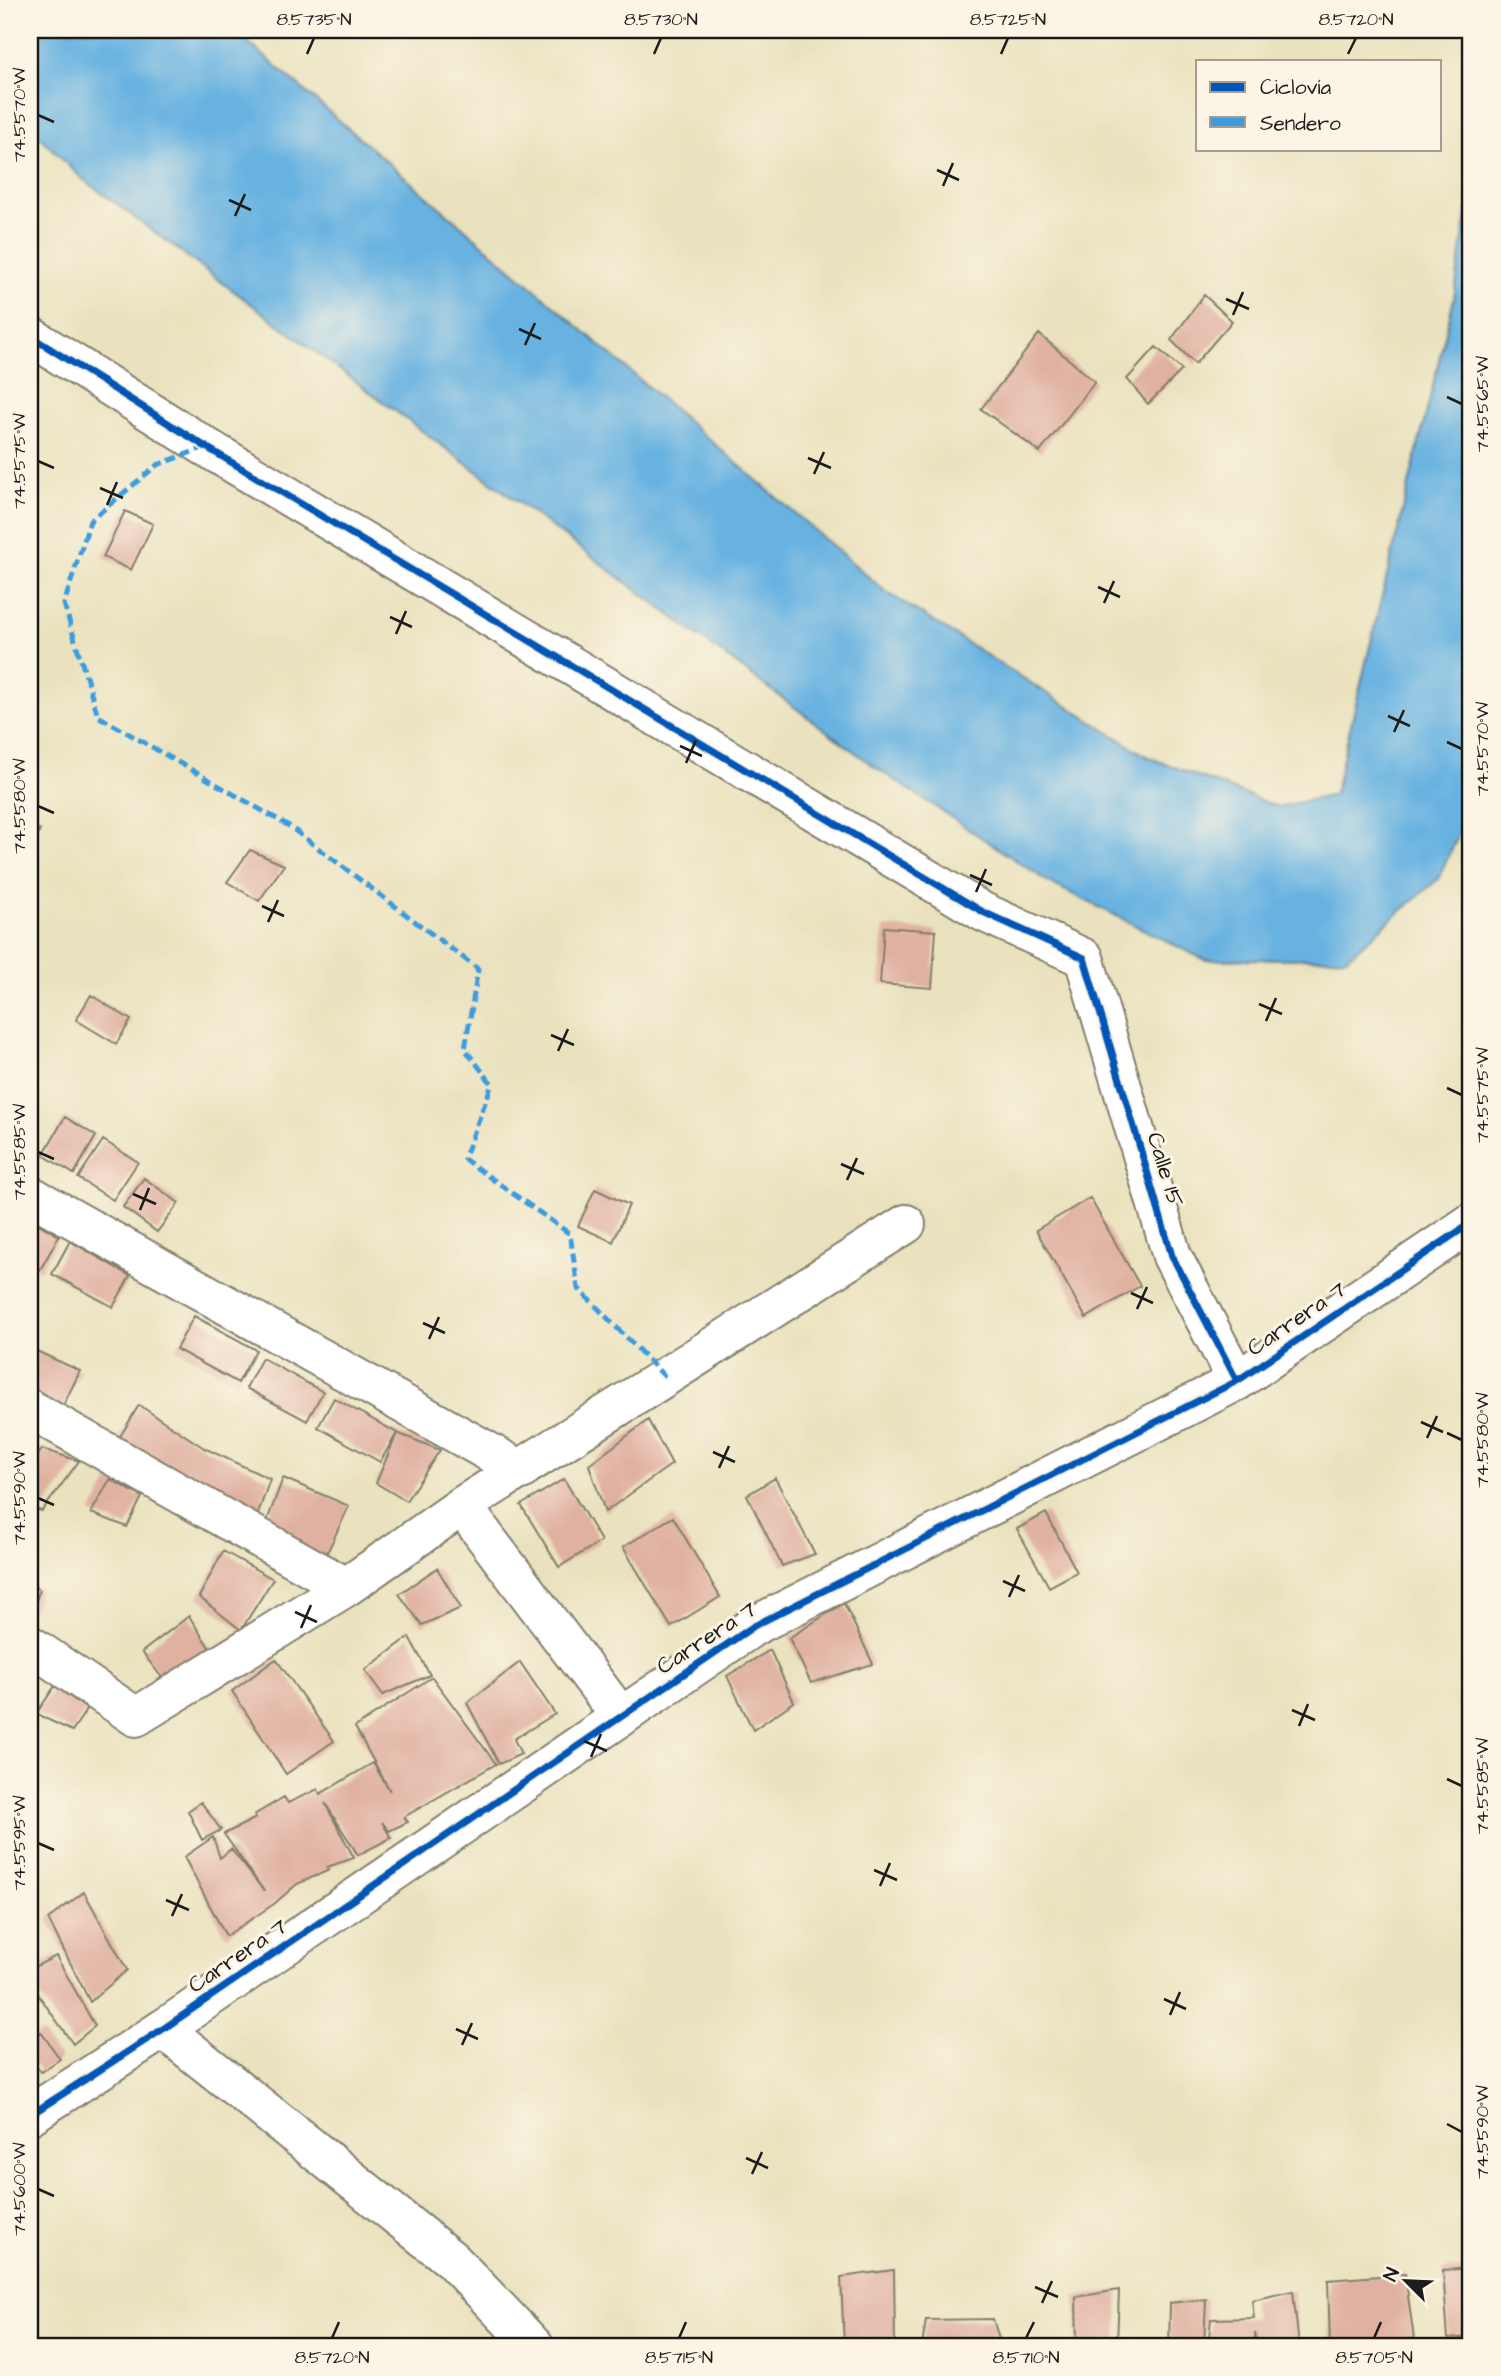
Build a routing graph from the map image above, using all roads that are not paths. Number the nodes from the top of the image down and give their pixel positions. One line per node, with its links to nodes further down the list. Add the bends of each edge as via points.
1 (30, 336): 5 (street, Calle 15, via 206,447 983,912 1084,958 1172,1256)
2 (30, 1195): 7 (street)
3 (1471, 1223): 5 (street, Carrera 7)
4 (906, 1224): 7 (street)
5 (1237, 1381): 11 (street, Carrera 7, via 754,1626)
6 (30, 1409): 9 (street)
7 (521, 1469): 8 (street)
8 (462, 1506): 9 (street); 11 (street)
9 (346, 1587): 10 (street, via 136,1717)
10 (30, 1645)
11 (621, 1717): 12 (street, Carrera 7)
12 (163, 2029): 13 (street, Carrera 7); 14 (street, via 453,2260)
13 (30, 2115)
14 (534, 2346)

